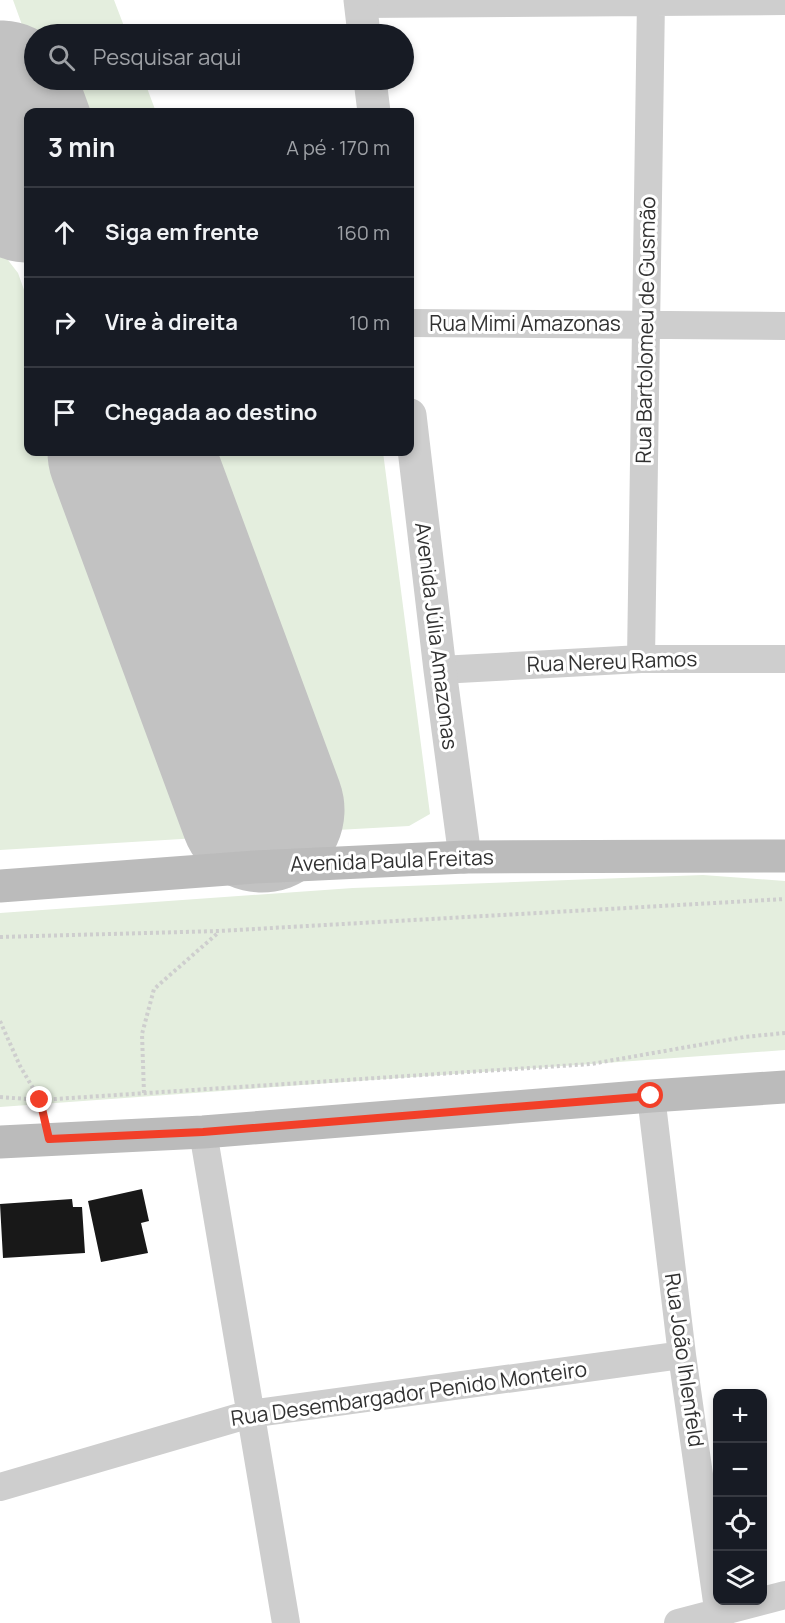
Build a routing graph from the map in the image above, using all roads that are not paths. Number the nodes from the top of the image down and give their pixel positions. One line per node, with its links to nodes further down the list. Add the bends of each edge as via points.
1 (651, 1): 2 (street); 3 (street); 7 (street, Rua Bartolomeu de Gusmão)
2 (785, 1)
3 (362, 13)
4 (371, 90): 5 (street)
5 (374, 108)
6 (414, 323): 7 (street, Rua Mimi Amazonas)
7 (646, 325): 8 (street, Rua Mimi Amazonas); 10 (street, Rua Bartolomeu de Gusmão)
8 (785, 326)
9 (414, 449): 12 (street, Avenida Júlia Amazonas)
10 (641, 659): 11 (street, Rua Nereu Ramos); 12 (street, Rua Nereu Ramos)
11 (785, 659)
12 (440, 670): 14 (street, Avenida Júlia Amazonas)
13 (785, 856): 14 (main road, Avenida Paula Freitas)
14 (465, 857): 15 (main road, Avenida Paula Freitas, via 255,867)
15 (0, 886)
16 (785, 1087): 17 (main road)
17 (651, 1096): 18 (main road); 20 (street, Rua João Ihlenfeld)
18 (203, 1132): 19 (main road); 21 (street)
19 (0, 1142)
20 (682, 1355): 21 (street, Rua Desembargador Penido Monteiro); 24 (street, Rua João Ihlenfeld)
21 (250, 1414): 22 (street, Rua Desembargador Penido Monteiro); 25 (street)
22 (0, 1487)
23 (785, 1595): 24 (street)
24 (720, 1617): 26 (street)
25 (286, 1623)
26 (678, 1623)

